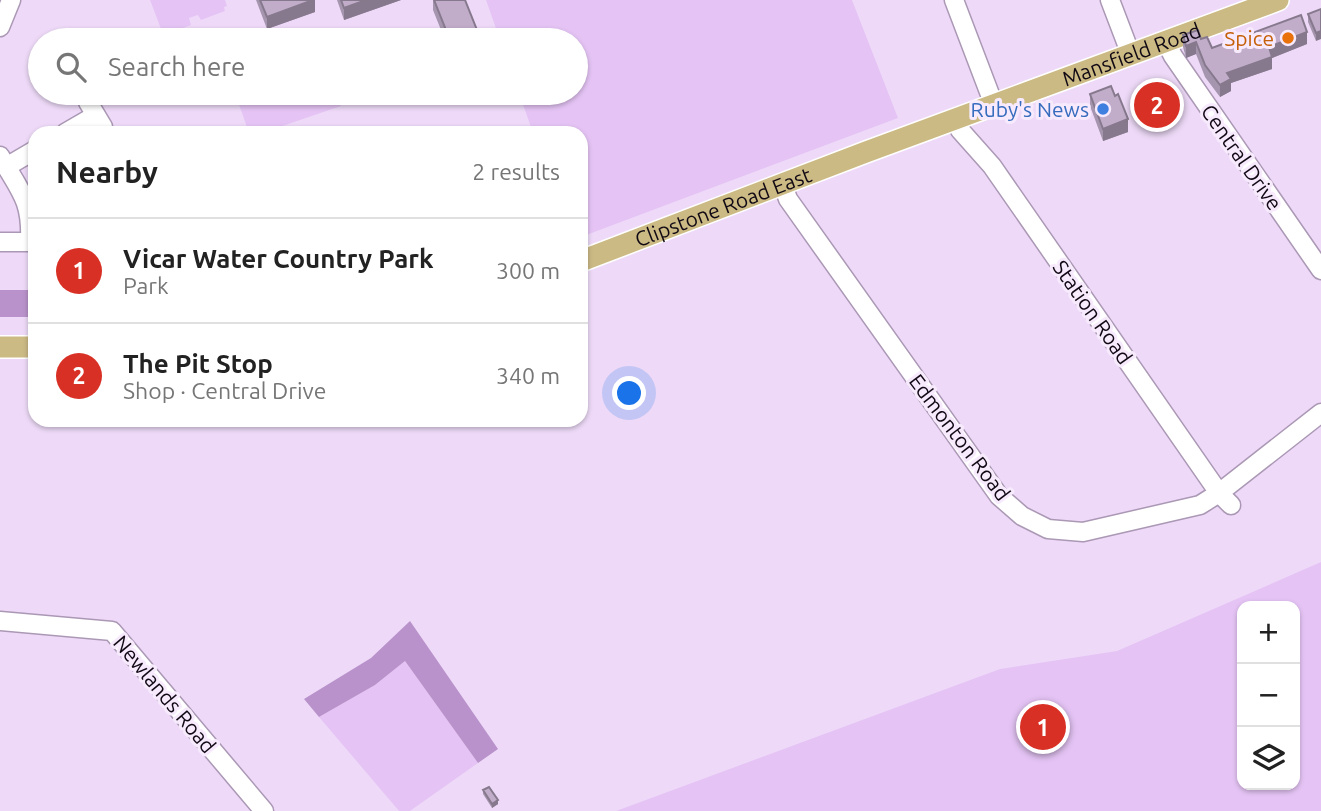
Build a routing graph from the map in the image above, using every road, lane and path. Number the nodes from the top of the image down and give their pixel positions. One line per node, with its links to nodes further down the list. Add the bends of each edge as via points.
1 (11, 0): 5 (street)
2 (954, 0): 8 (street)
3 (1110, 0): 7 (street)
4 (1278, 0): 6 (main road, Mansfield Road)
5 (0, 27)
6 (1166, 42): 7 (main road, Mansfield Road); 19 (street, Central Drive)
7 (1131, 55): 8 (main road, Mansfield Road)
8 (994, 105): 10 (main road, Mansfield Road)
9 (96, 115): 11 (street)
10 (955, 119): 12 (main road, Mansfield Road); 25 (street, Station Road)
11 (77, 126)
12 (866, 152): 15 (main road, Clipstone Road East)
13 (28, 153): 14 (street)
14 (3, 162): 16 (street)
15 (783, 185): 20 (main road, Clipstone Road East); 25 (street, Edmonton Road, via 788,199 999,496 1022,516 1048,529 1083,532)
16 (28, 205)
17 (0, 242): 18 (street)
18 (28, 242)
19 (1315, 249): 21 (street, Central Drive)
20 (588, 258)
21 (1321, 270)
22 (28, 347): 23 (main road)
23 (0, 348)
24 (1321, 413): 25 (street)
25 (1225, 499)
26 (0, 621): 27 (street, Newlands Road, via 112,631)
27 (264, 811)

